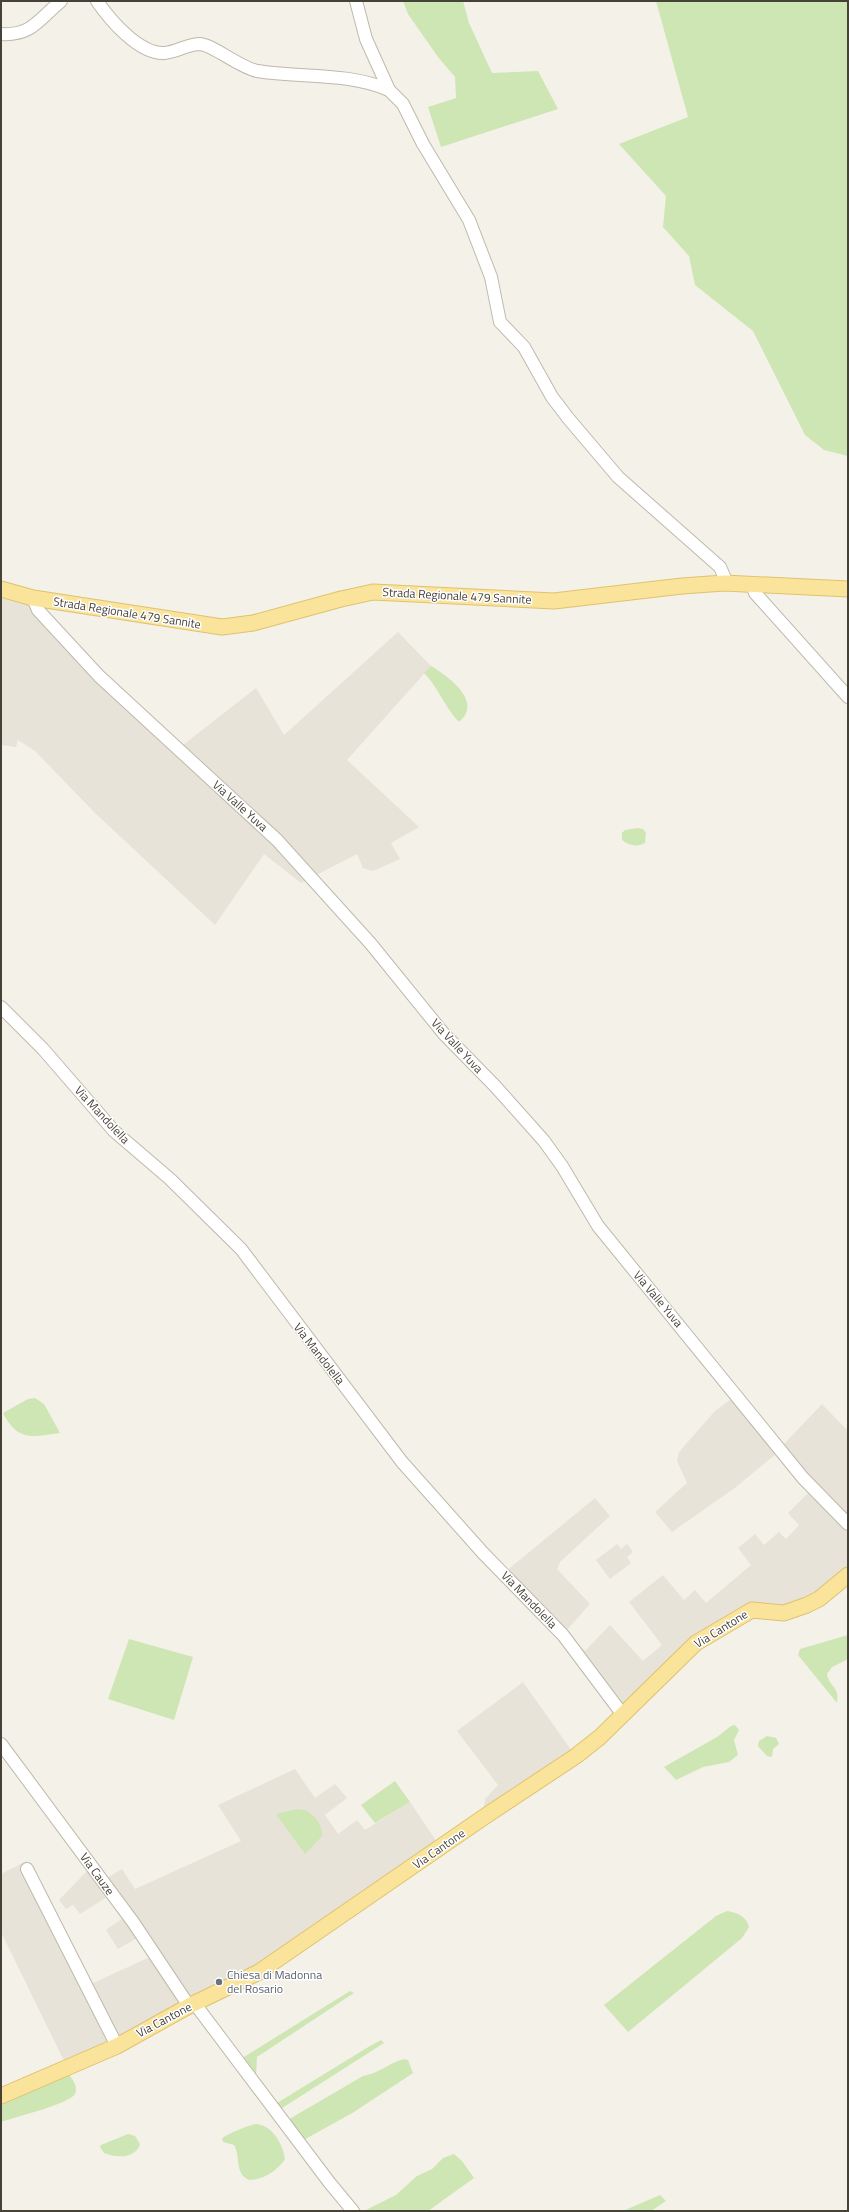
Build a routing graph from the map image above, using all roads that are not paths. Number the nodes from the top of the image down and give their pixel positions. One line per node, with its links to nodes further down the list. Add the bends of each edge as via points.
1 (61, 1): 4 (street, via 27,31)
2 (97, 1): 5 (street, via 120,30 156,53 166,53 200,44 231,61 256,70 375,84)
3 (356, 1): 5 (street, via 366,39)
4 (1, 34)
5 (389, 90): 6 (street, via 403,104 423,144 468,220 491,277 500,322 524,347 552,397 618,477 720,567)
6 (724, 584): 7 (main road, Strada Regionale 479 Sannite); 10 (main road, Strada Regionale 479 Sannite, via 682,586 554,601 373,592 253,623 222,627)
7 (752, 585): 9 (main road, Strada Regionale 479 Sannite); 11 (street, via 755,592)
8 (1, 589): 10 (main road, Strada Regionale 479 Sannite)
9 (848, 590)
10 (33, 598): 13 (street, Via Valle Yuva, via 38,610 99,676 277,840 371,944 444,1034 544,1141 598,1226 803,1478)
11 (848, 697)
12 (1, 1007): 15 (street, Via Mandolella, via 44,1049 114,1132 170,1179 241,1249 402,1462 483,1553 563,1635)
13 (848, 1524)
14 (848, 1575): 15 (main road, Via Cantone, via 819,1599 794,1611 784,1613 752,1610 717,1629 696,1643)
15 (622, 1715): 18 (main road, Via Cantone, via 576,1756 260,1972)
16 (1, 1744): 18 (street, Via Cauze)
17 (27, 1869): 19 (street)
18 (192, 2005): 19 (main road, Via Cantone); 21 (street, Via Cauze)
19 (117, 2046): 20 (main road, Via Cantone)
20 (1, 2096)
21 (353, 2211)

